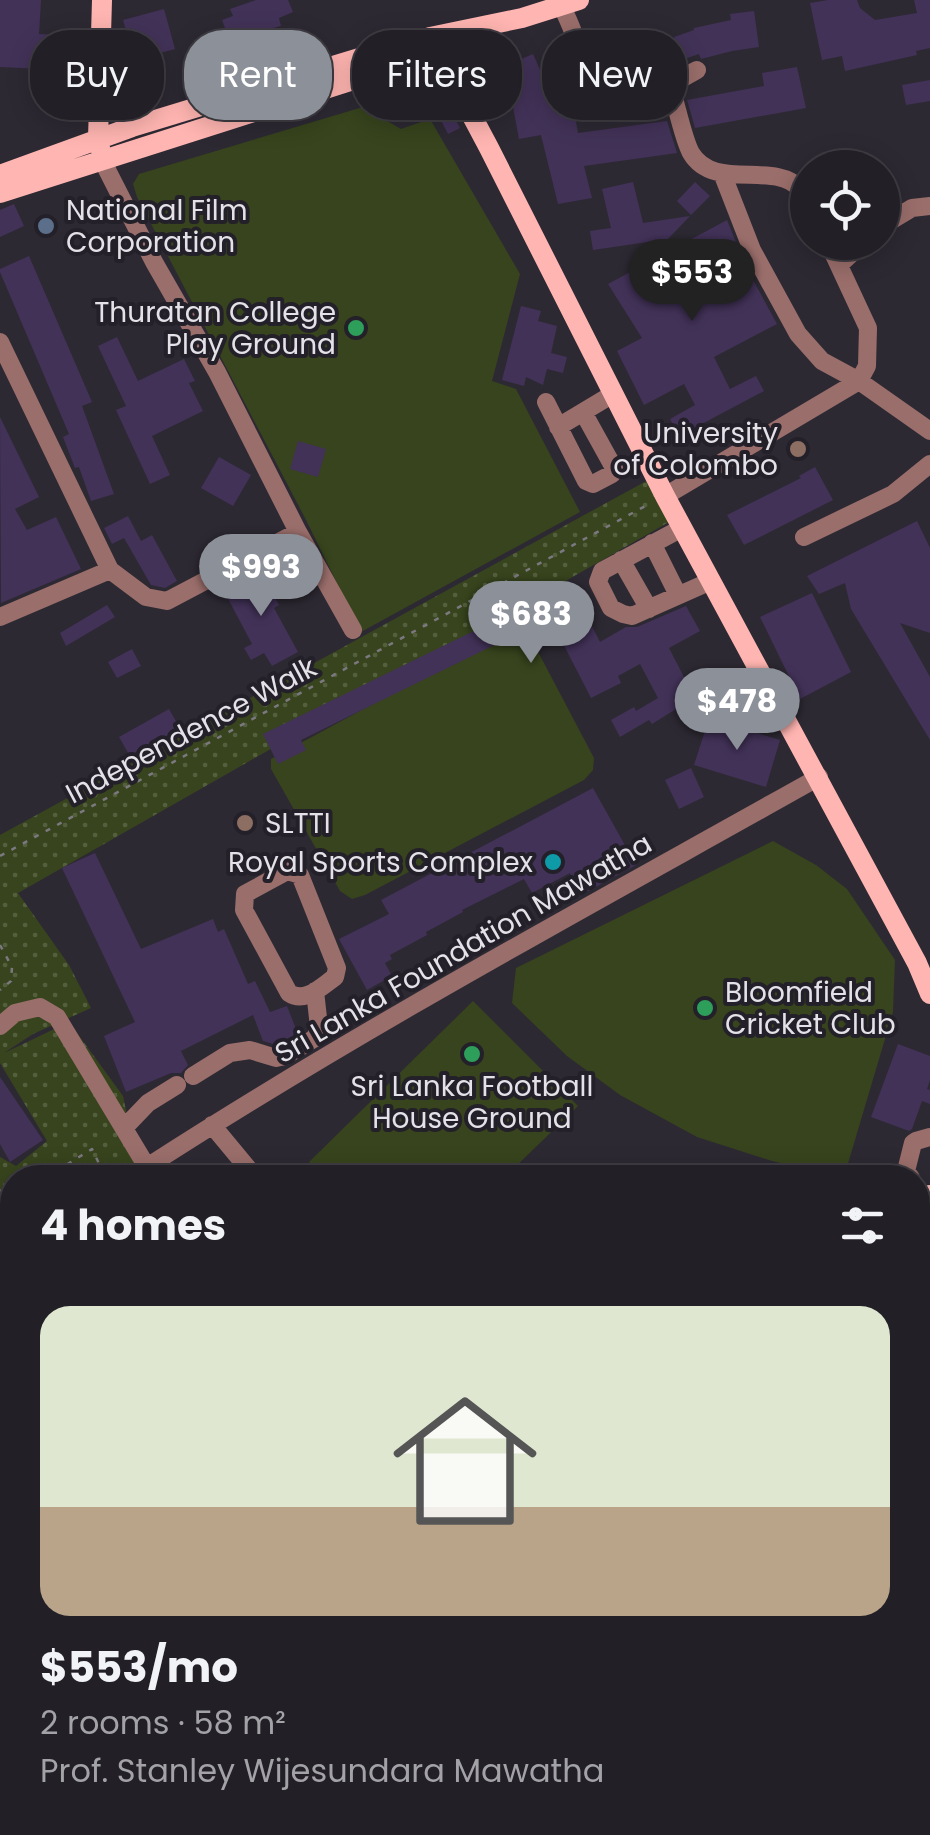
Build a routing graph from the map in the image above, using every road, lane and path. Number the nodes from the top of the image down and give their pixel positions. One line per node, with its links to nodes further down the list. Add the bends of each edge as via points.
1 (102, 0): 10 (main road)
2 (570, 3): 3 (main road); 4 (street)
3 (483, 30)
4 (573, 30)
5 (697, 70): 7 (street)
6 (352, 71): 10 (main road)
7 (687, 76)
8 (474, 120): 22 (main road)
9 (681, 120): 11 (street, via 692,154)
10 (100, 150): 12 (main road); 14 (main road); 30 (street)
11 (722, 173): 13 (street); 21 (street, via 752,250 798,334 822,361)
12 (0, 175)
13 (790, 182)
14 (0, 193)
15 (930, 206): 16 (street)
16 (900, 215)
17 (838, 260): 19 (street)
18 (844, 260): 19 (street)
19 (840, 264): 21 (street, via 868,328)
20 (0, 342): 34 (street)
21 (860, 381): 26 (street); 28 (street)
22 (613, 394): 24 (street); 28 (main road)
23 (546, 402): 25 (street)
24 (583, 412): 25 (street); 25 (street, via 612,474 586,482)
25 (558, 427)
26 (930, 432)
27 (930, 464): 31 (street, via 893,494)
28 (665, 496): 29 (main road); 41 (path, Independence Walk)
29 (682, 528): 32 (street); 35 (main road)
30 (298, 532): 34 (street, via 167,601 146,597); 39 (street)
31 (804, 537)
32 (652, 543): 33 (street); 36 (street)
33 (621, 560): 37 (street); 37 (street, via 599,576 611,608 632,616)
34 (110, 570): 38 (street)
35 (711, 581): 36 (street); 40 (main road)
36 (678, 596): 37 (street)
37 (649, 609)
38 (0, 618)
39 (353, 630)
40 (819, 777): 43 (main road); 48 (street, Sri Lanka Foundation Mawatha)
41 (0, 856)
42 (0, 944): 44 (path, via 12,967 11,981)
43 (924, 964): 46 (main road)
44 (0, 990)
45 (316, 991): 45 (street, via 302,997 290,992 244,910 245,894 287,871 300,874 336,968); 49 (street, via 315,1038 276,1058 250,1050 230,1053 148,1103)
46 (930, 994)
47 (0, 1026): 49 (street, via 40,1007 57,1016)
48 (212, 1125): 54 (street, Sri Lanka Foundation Mawatha); 55 (street)
49 (124, 1128): 53 (street)
50 (930, 1138): 56 (street, via 916,1140)
51 (65, 1165): 52 (path, via 92,1148)
52 (100, 1165)
53 (144, 1165)
54 (158, 1165)
55 (245, 1165)
56 (908, 1165)

